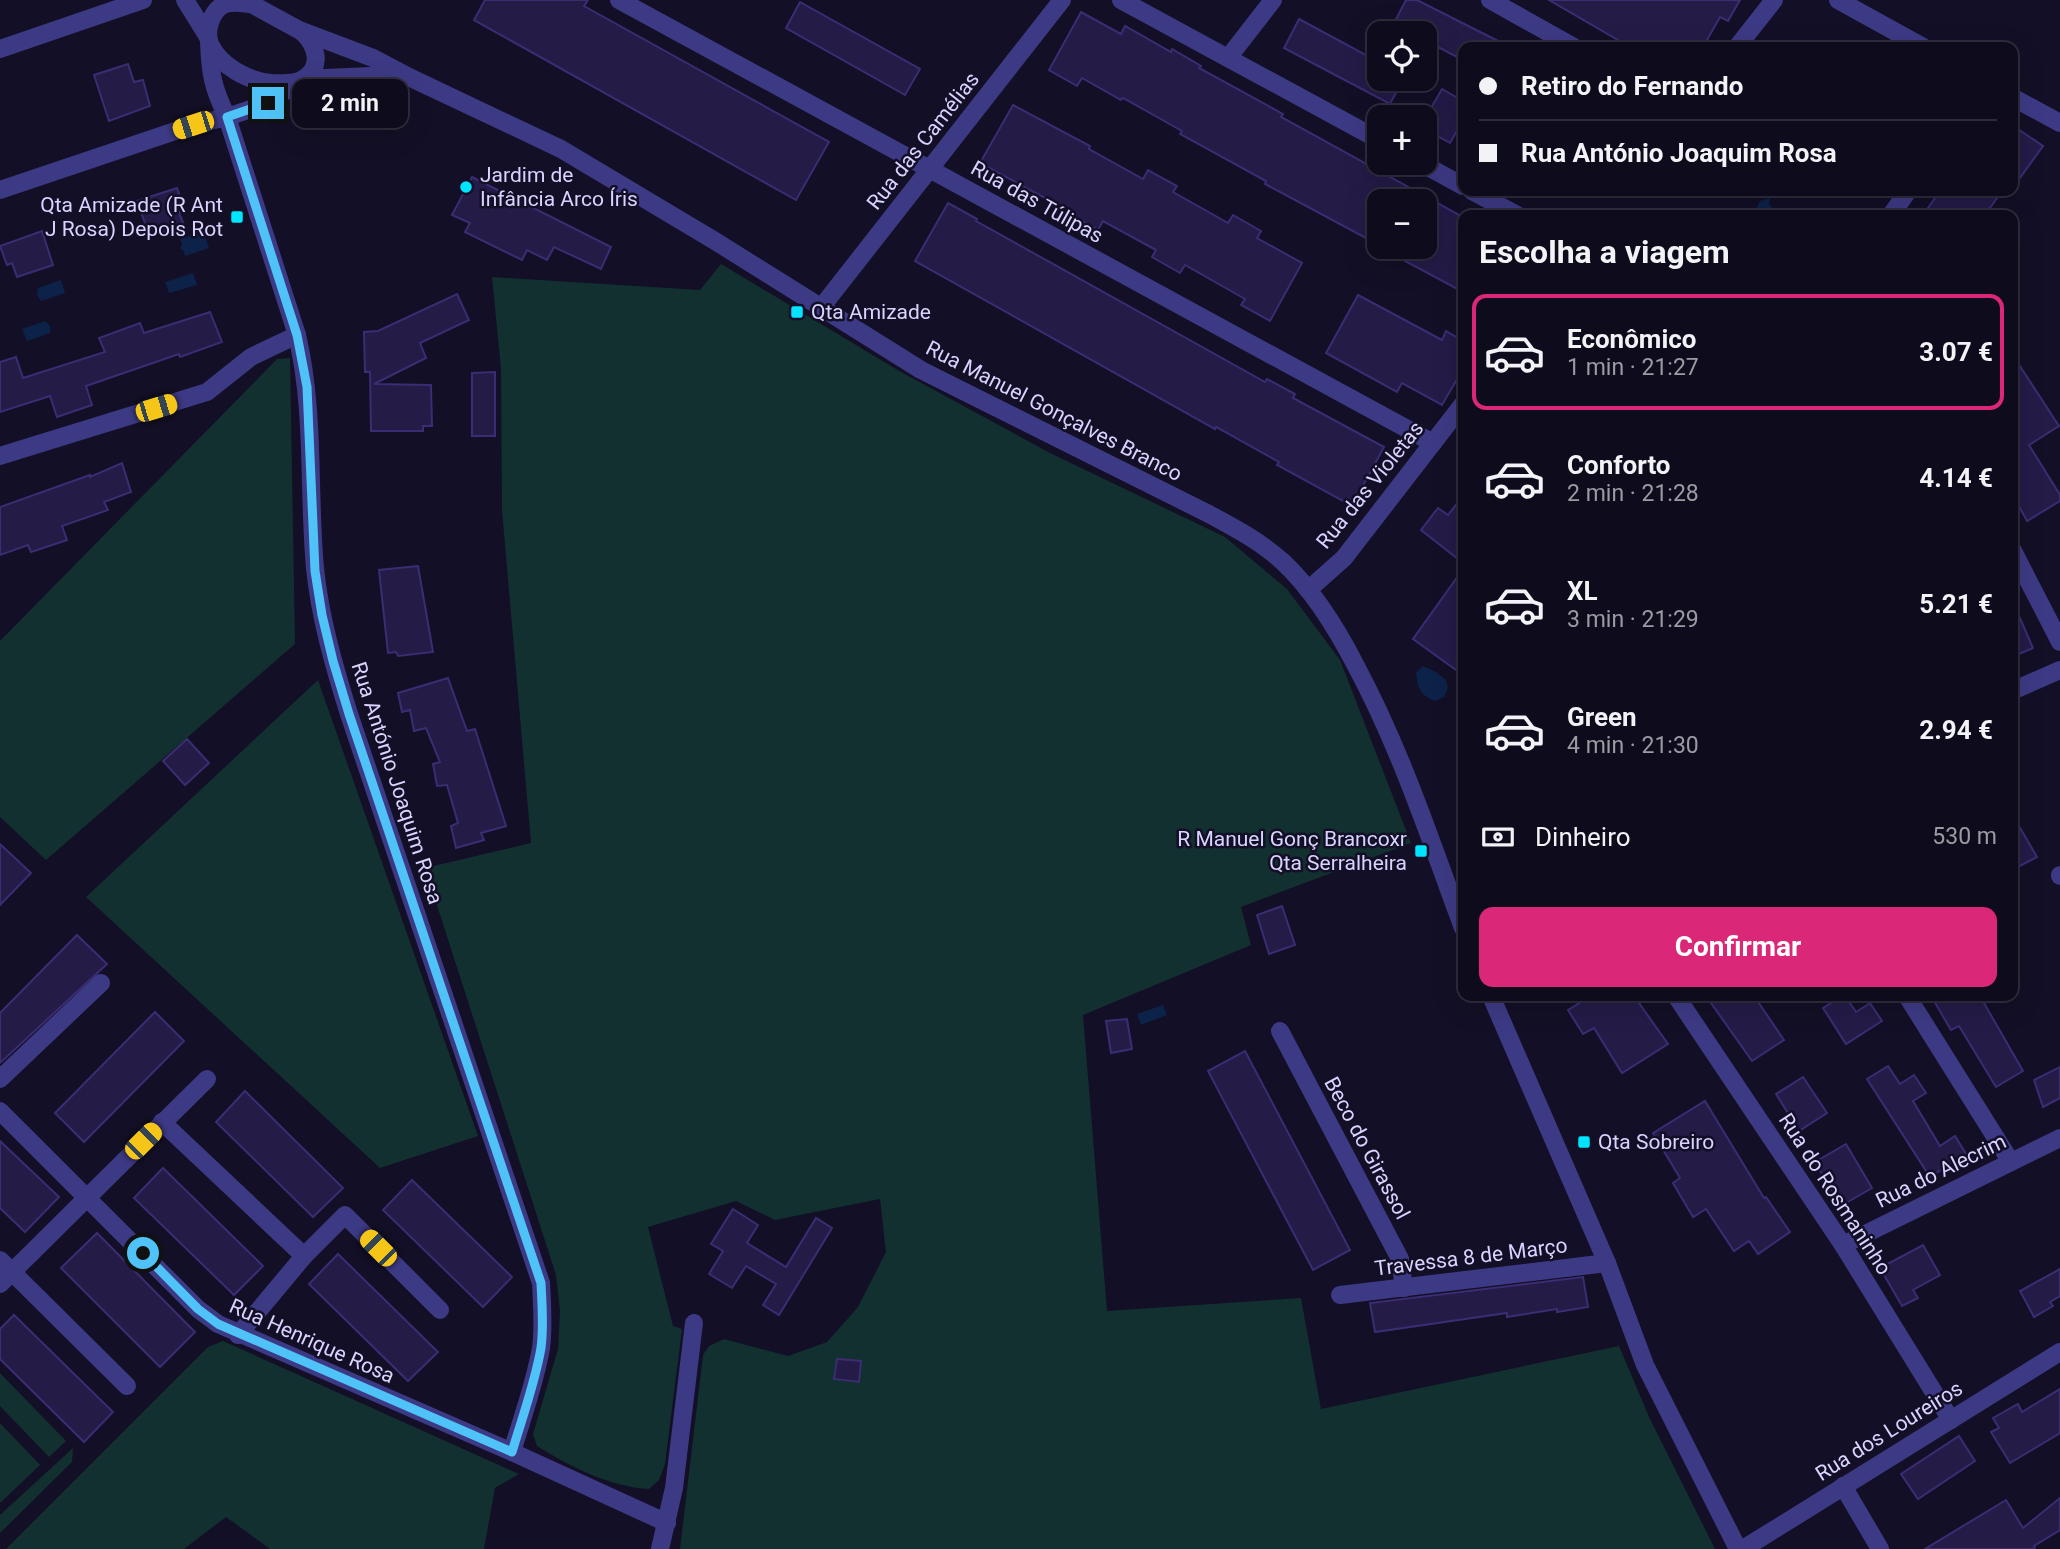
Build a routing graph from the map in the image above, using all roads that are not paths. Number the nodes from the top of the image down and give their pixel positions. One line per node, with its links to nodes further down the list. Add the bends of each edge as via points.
1 (143, 0): 16 (street)
2 (185, 0): 12 (street, Rua Manuel Gonçalves Branco)
3 (619, 0): 24 (street, Rua das Túlipas)
4 (1062, 0): 24 (street, Rua das Camélias)
5 (1121, 0): 17 (street)
6 (1273, 0): 17 (street)
7 (1490, 0): 13 (street)
8 (1774, 0): 14 (street)
9 (1838, 0): 15 (street)
10 (246, 2): 11 (street, Rua Manuel Gonçalves Branco); 12 (street, Rua Manuel Gonçalves Branco, via 223,5 214,15)
11 (299, 30): 18 (street, Rua Manuel Gonçalves Branco); 19 (street, via 316,49 312,72)
12 (209, 39): 19 (street, Rua Manuel Gonçalves Branco, via 217,55 244,75 263,82); 21 (street, Rua António Joaquim Rosa, via 211,75)
13 (1565, 42)
14 (1741, 42)
15 (1914, 42)
16 (0, 49)
17 (1228, 58): 23 (street)
18 (411, 78): 19 (street, Rua Manuel Gonçalves Branco); 30 (street, Rua Manuel Gonçalves Branco, via 561,149)
19 (301, 80): 21 (street, via 268,103)
20 (2018, 100): 22 (street)
21 (227, 117): 27 (street); 31 (street, Rua António Joaquim Rosa)
22 (2060, 123)
23 (1367, 133)
24 (930, 169): 30 (street, Rua das Camélias); 33 (street, Rua das Túlipas)
25 (1437, 172): 26 (street)
26 (1458, 183)
27 (0, 190)
28 (1481, 196): 29 (street)
29 (1508, 210)
30 (820, 309): 36 (street, Rua Manuel Gonçalves Branco, via 921,370 1247,535)
31 (297, 335): 34 (street, via 251,357 207,392); 65 (street, Rua António Joaquim Rosa, via 307,387 315,571 333,661 541,1283 541,1346)
32 (1458, 410): 33 (street, Rua das Violetas)
33 (1433, 443): 36 (street, Rua das Violetas, via 1343,558)
34 (0, 456)
35 (2018, 561): 37 (street)
36 (1308, 590): 40 (street, Rua Manuel Gonçalves Branco, via 1341,637 1378,706)
37 (2060, 642)
38 (2060, 670): 39 (street)
39 (2018, 688)
40 (1458, 914)
41 (101, 983): 46 (street)
42 (1493, 1001): 55 (street)
43 (1679, 1001): 53 (street, Rua do Rosmaninho)
44 (1910, 1001): 51 (street)
45 (1280, 1031): 57 (street, Beco do Girassol, via 1400,1259)
46 (0, 1079)
47 (207, 1079): 49 (street)
48 (0, 1111): 52 (street, Rua Henrique Rosa)
49 (162, 1122): 52 (street); 54 (street)
50 (2060, 1138): 51 (street, Rua do Alecrim)
51 (2011, 1162): 53 (street, Rua do Alecrim)
52 (87, 1198): 56 (street); 61 (street, Rua Henrique Rosa, via 198,1309)
53 (1843, 1245): 64 (street, Rua do Rosmaninho)
54 (304, 1256): 59 (street, via 345,1215); 61 (street)
55 (1607, 1263): 57 (street, Travessa 8 de Março); 69 (street, via 1645,1365)
56 (4, 1272): 63 (street)
57 (1404, 1289): 58 (street, Travessa 8 de Março)
58 (1340, 1295)
59 (440, 1310)
60 (694, 1323): 67 (street)
61 (238, 1335): 65 (street, Rua Henrique Rosa)
62 (2060, 1352): 64 (street, Rua dos Loureiros)
63 (127, 1386)
64 (1951, 1420): 66 (street, Rua dos Loureiros)
65 (512, 1452): 67 (street, Rua Henrique Rosa)
66 (1843, 1486): 69 (street, Rua dos Loureiros); 70 (street)
67 (667, 1524): 68 (street)
68 (660, 1549)
69 (1740, 1549)
70 (1880, 1549)

